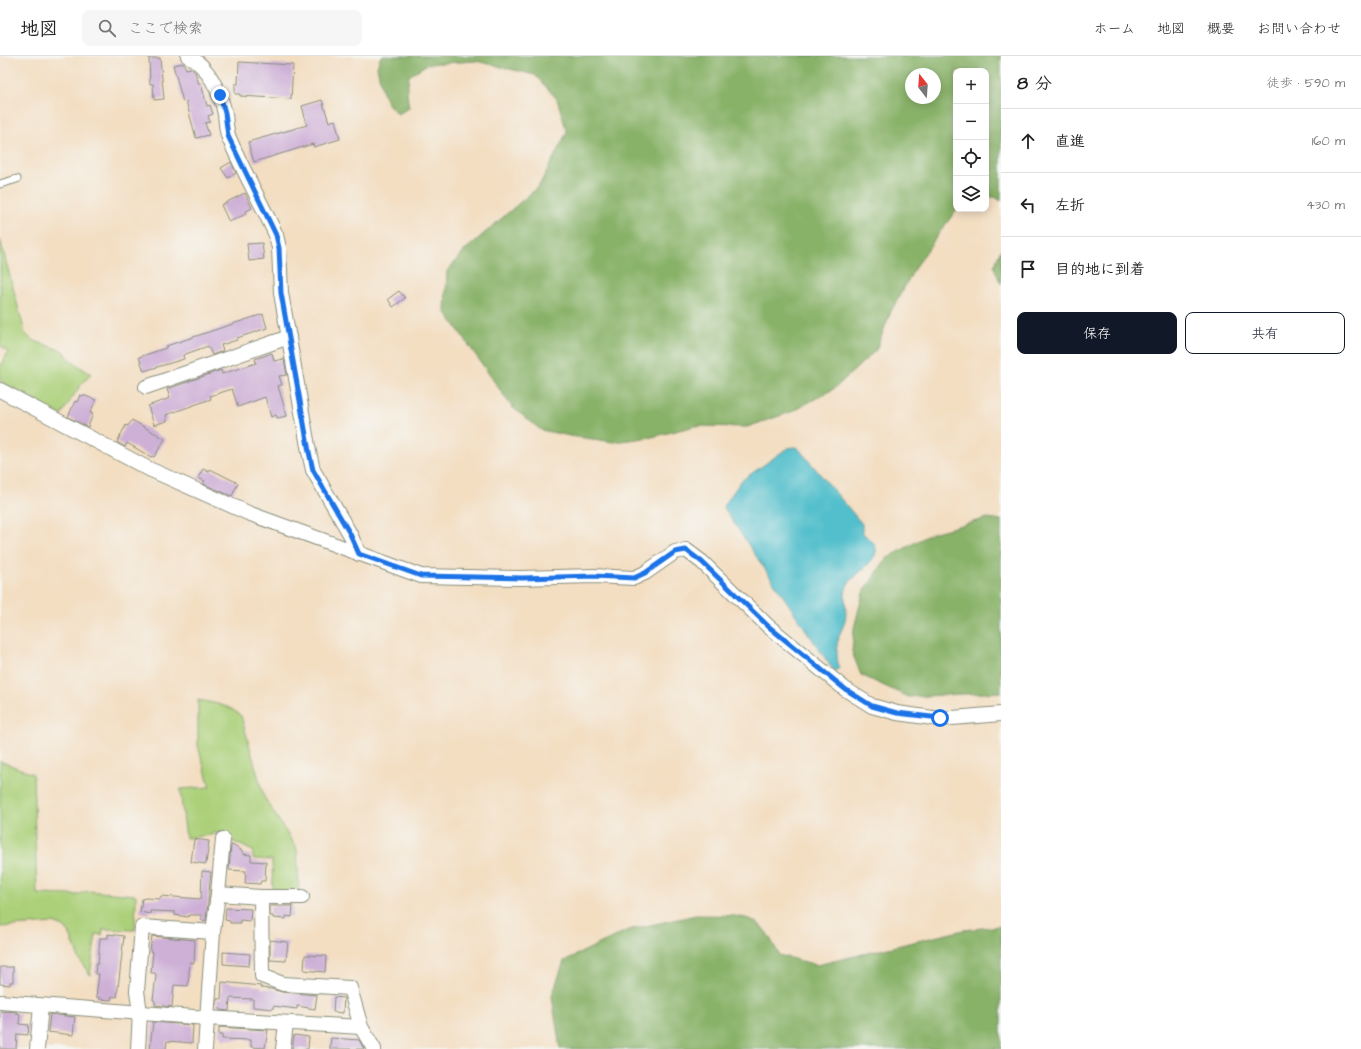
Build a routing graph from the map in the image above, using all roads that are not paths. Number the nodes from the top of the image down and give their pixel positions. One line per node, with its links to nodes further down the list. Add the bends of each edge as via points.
1 (191, 57): 4 (street, via 208,72 220,95 228,136 276,235 281,293)
2 (17, 179): 3 (lane)
3 (0, 184)
4 (289, 337): 5 (street); 7 (street, via 313,470)
5 (146, 387)
6 (0, 390): 7 (street, via 149,469 248,513)
7 (359, 554): 8 (street, via 421,576 634,578 675,552 686,550 702,562 768,626 845,689 872,706 897,713 940,718)
8 (1001, 714)
9 (222, 839): 10 (street)
10 (218, 894): 11 (street); 13 (street)
11 (261, 897): 12 (street); 19 (street, via 262,976 283,984 350,988)
12 (302, 897)
13 (213, 932): 16 (street, via 142,927 137,991); 17 (street)
14 (0, 1002): 15 (street)
15 (41, 1006): 16 (street); 20 (street)
16 (140, 1013): 17 (street); 21 (street)
17 (207, 1018): 18 (street); 22 (street)
18 (286, 1023): 19 (street); 23 (street)
19 (361, 1027): 24 (street)
20 (37, 1049)
21 (138, 1049)
22 (205, 1049)
23 (283, 1049)
24 (374, 1049)

